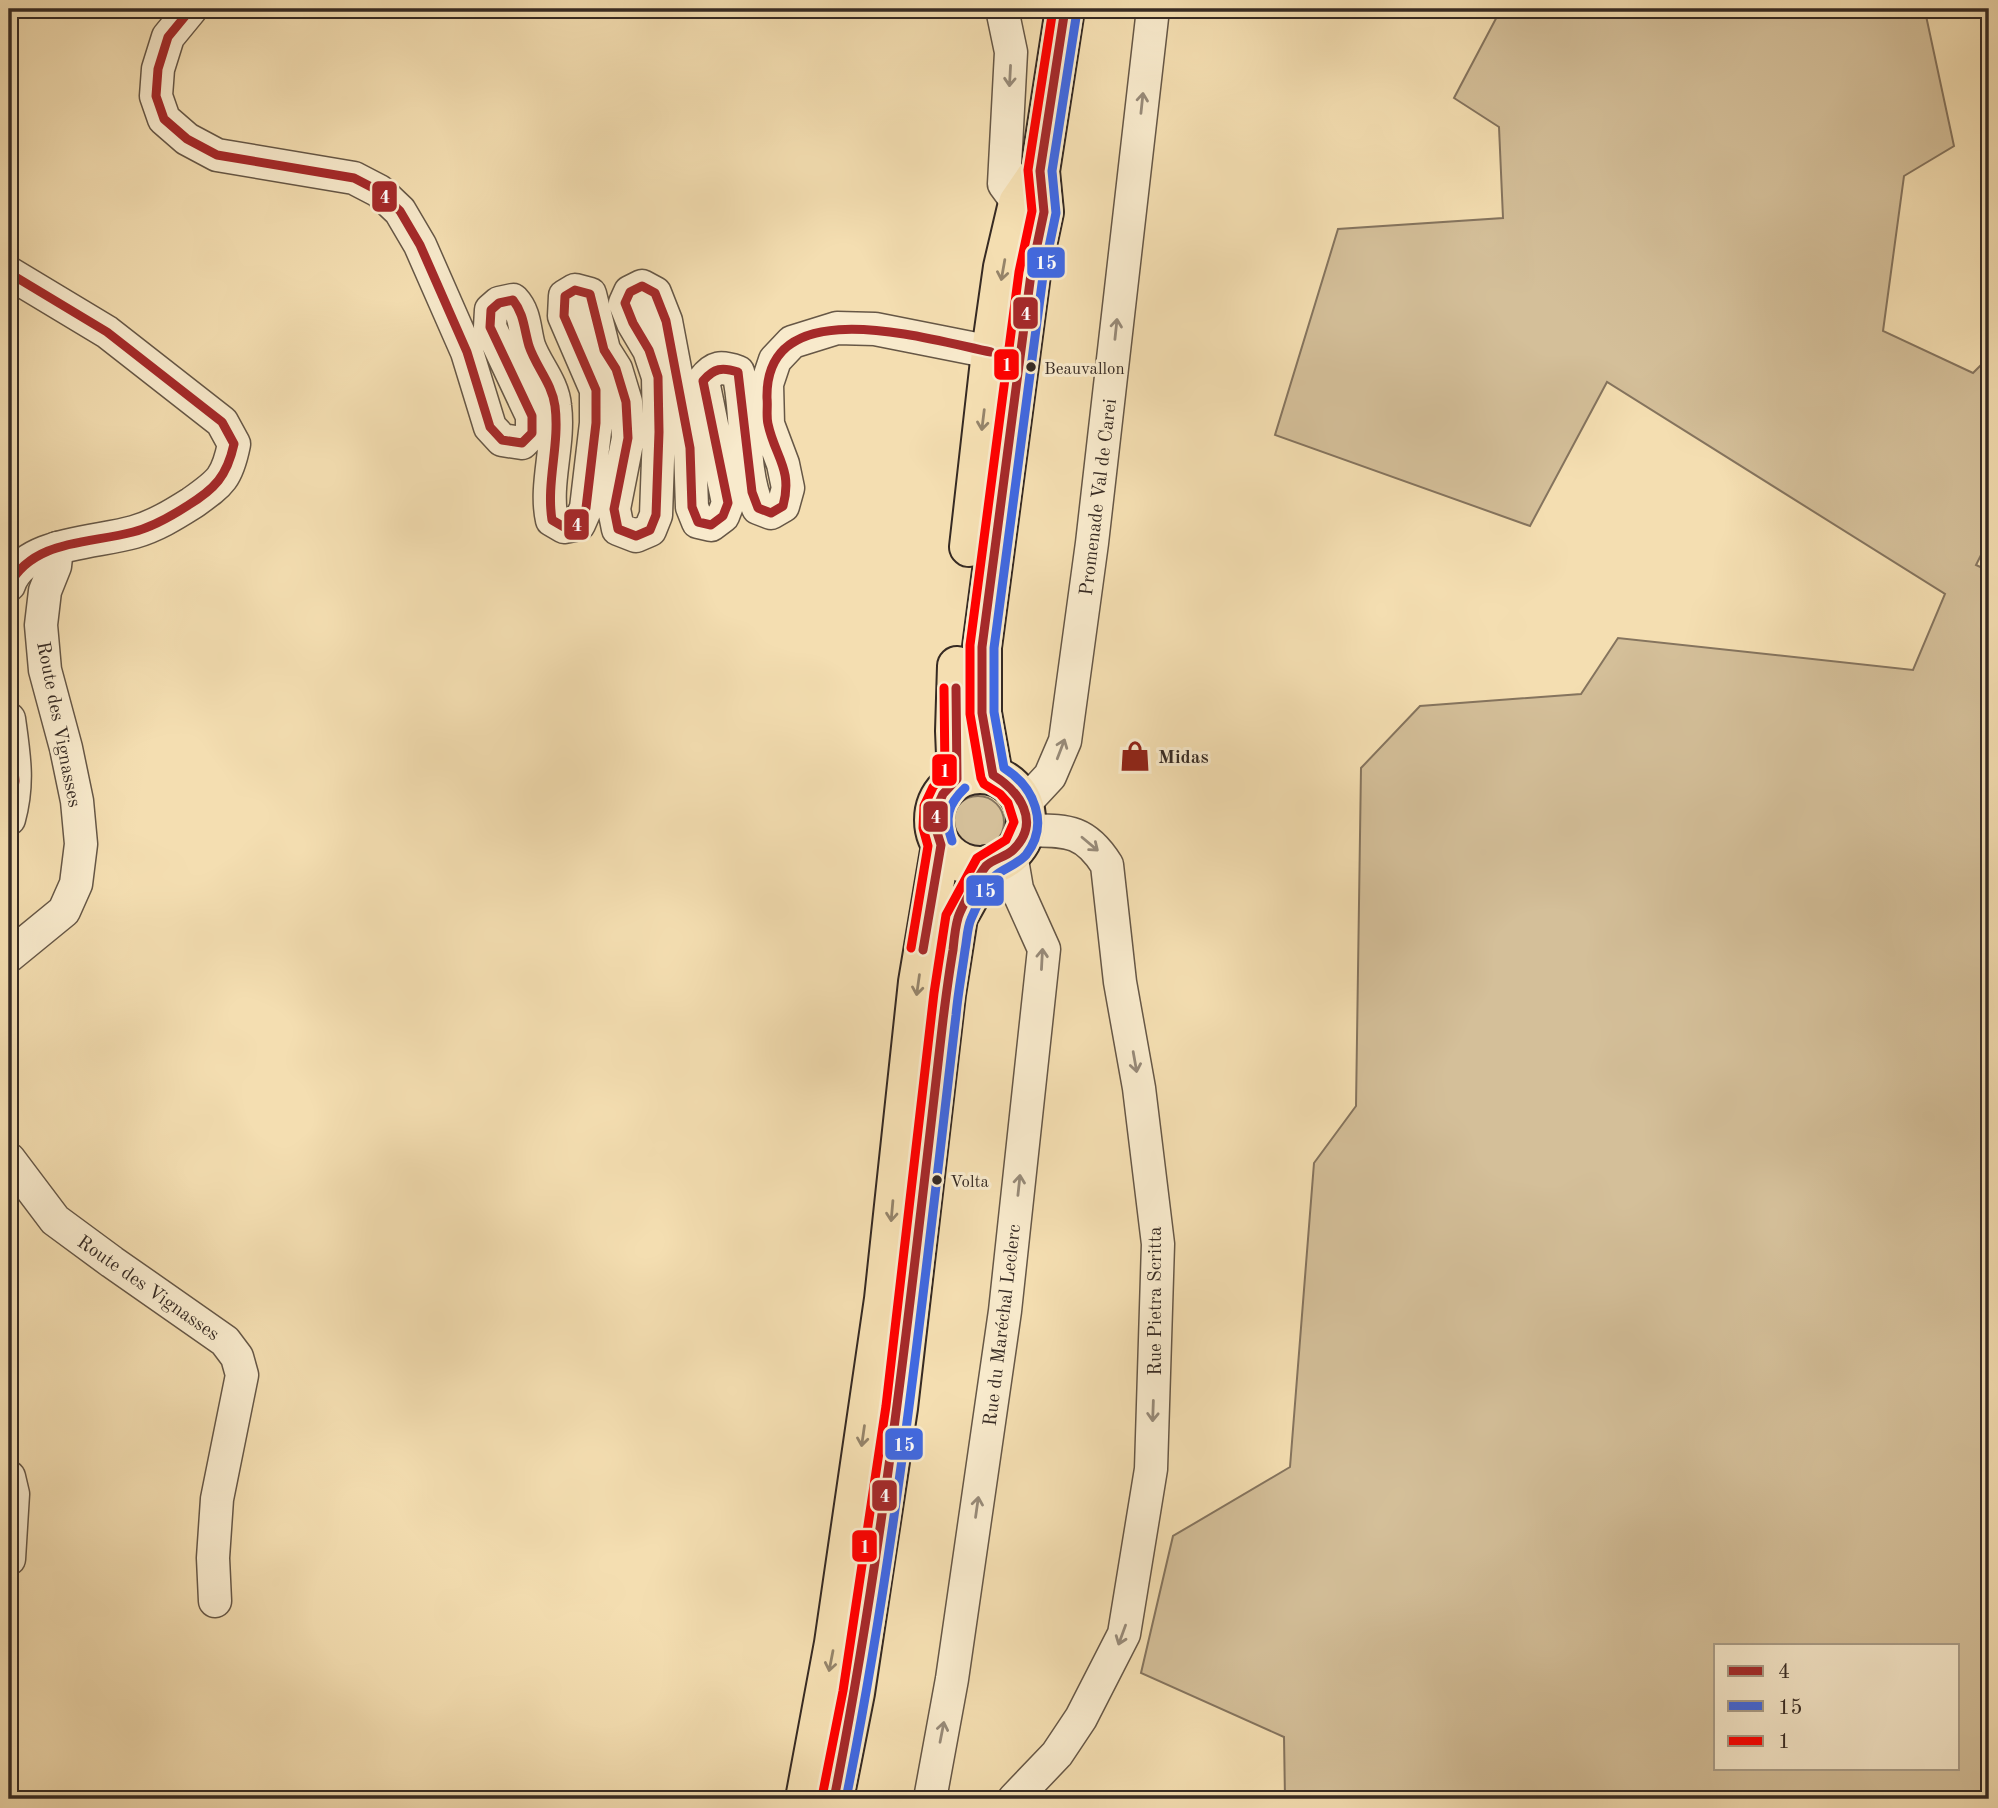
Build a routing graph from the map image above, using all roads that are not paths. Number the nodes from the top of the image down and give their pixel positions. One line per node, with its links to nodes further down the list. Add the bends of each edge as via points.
1 (191, 9): 8 (street, via 168,37 158,69 156,96 164,119 187,139 217,155 354,178 379,191 400,211 420,245 467,352 490,427 502,440 522,443 532,433 532,416 490,327 491,310 499,303 513,300 522,310 529,347 555,403 556,445 548,503 552,520 564,527 579,524 586,508 596,423 596,390 565,316 565,296 575,290 590,294 604,350 616,369 626,402 628,439 614,509 618,529 636,536 650,530 656,515 658,377 625,303 630,292 642,286 655,293 666,321 690,447 692,507 698,522 711,525 723,516 728,503 703,381 712,369 738,372 752,494 758,508 771,513 783,506 788,488 768,424 767,384 775,360 792,342 837,328 875,330)
2 (1002, 9): 6 (street, one-way to 6, via 1011,52 1004,184)
3 (1065, 9): 5 (main road)
4 (1153, 9): 14 (street, Promenade Val de Carei, one-way to 4, via 1065,741)
5 (1040, 171): 6 (main road); 12 (main road, via 1044,212 1031,274 982,647 982,713)
6 (1018, 203): 8 (main road, one-way to 8)
7 (9, 273): 9 (street, via 107,332 222,422 234,444 230,465 218,484 169,518 135,532)
8 (991, 352): 12 (main road, one-way to 12, via 958,654 955,731)
9 (57, 548): 10 (street, via 33,556); 16 (street, Route des Vignasses, via 41,625 46,670 77,801 81,844 76,884 64,911)
10 (9, 585)
11 (9, 719): 13 (street, via 16,770)
12 (975, 777): 14 (main road, via 1006,782 1017,792); 15 (main road, via 945,789 937,802 935,831)
13 (9, 819)
14 (1012, 839): 15 (main road, via 974,865 961,862); 22 (main road, via 958,916 894,1435); 23 (street, Rue du Maréchal Leclerc, one-way to 14, via 952,1679 1005,1311 1044,949 1017,889); 24 (street, Rue Pietra Scritta, one-way to 24, via 1068,831 1097,848 1107,865 1158,1244 1151,1469 1124,1634 1081,1718)
15 (941, 845): 21 (main road, one-way to 21, via 918,982 884,1299 834,1643)
16 (9, 956)
17 (9, 1159): 20 (street, Route des Vignasses, via 55,1220 225,1341 237,1357 242,1375 217,1499)
18 (9, 1477): 19 (street, via 13,1494)
19 (9, 1559)
20 (215, 1601)
21 (805, 1799)
22 (834, 1799)
23 (930, 1799)
24 (1014, 1799)

